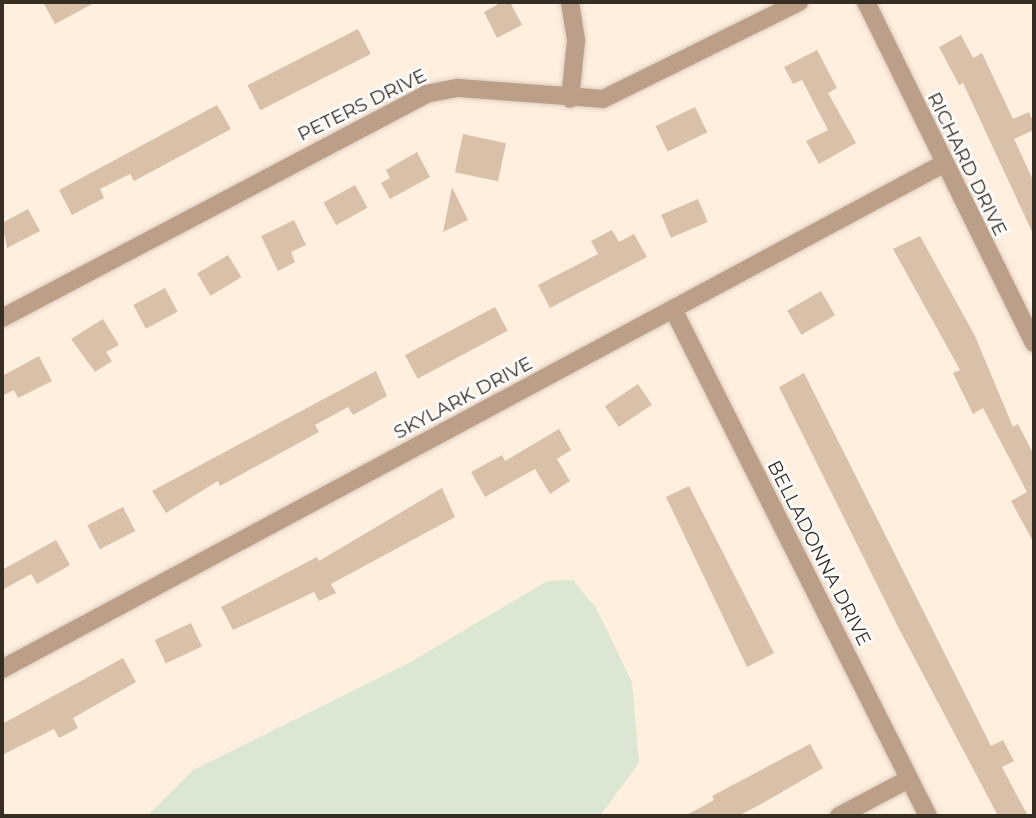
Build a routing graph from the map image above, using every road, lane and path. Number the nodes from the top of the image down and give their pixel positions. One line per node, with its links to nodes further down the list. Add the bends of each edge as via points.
1 (570, 2): 4 (street, via 576,41)
2 (799, 2): 4 (street, PETERS DRIVE, via 620,94)
3 (866, 2): 5 (street, RICHARD DRIVE)
4 (570, 99): 7 (street, PETERS DRIVE, via 458,88 426,93)
5 (943, 164): 6 (street, SKYLARK DRIVE); 8 (street, RICHARD DRIVE)
6 (673, 309): 9 (street, SKYLARK DRIVE); 10 (street, BELLADONNA DRIVE)
7 (2, 318)
8 (1034, 343)
9 (2, 668)
10 (909, 779): 11 (street); 12 (street, BELLADONNA DRIVE)
11 (839, 816)
12 (928, 816)

